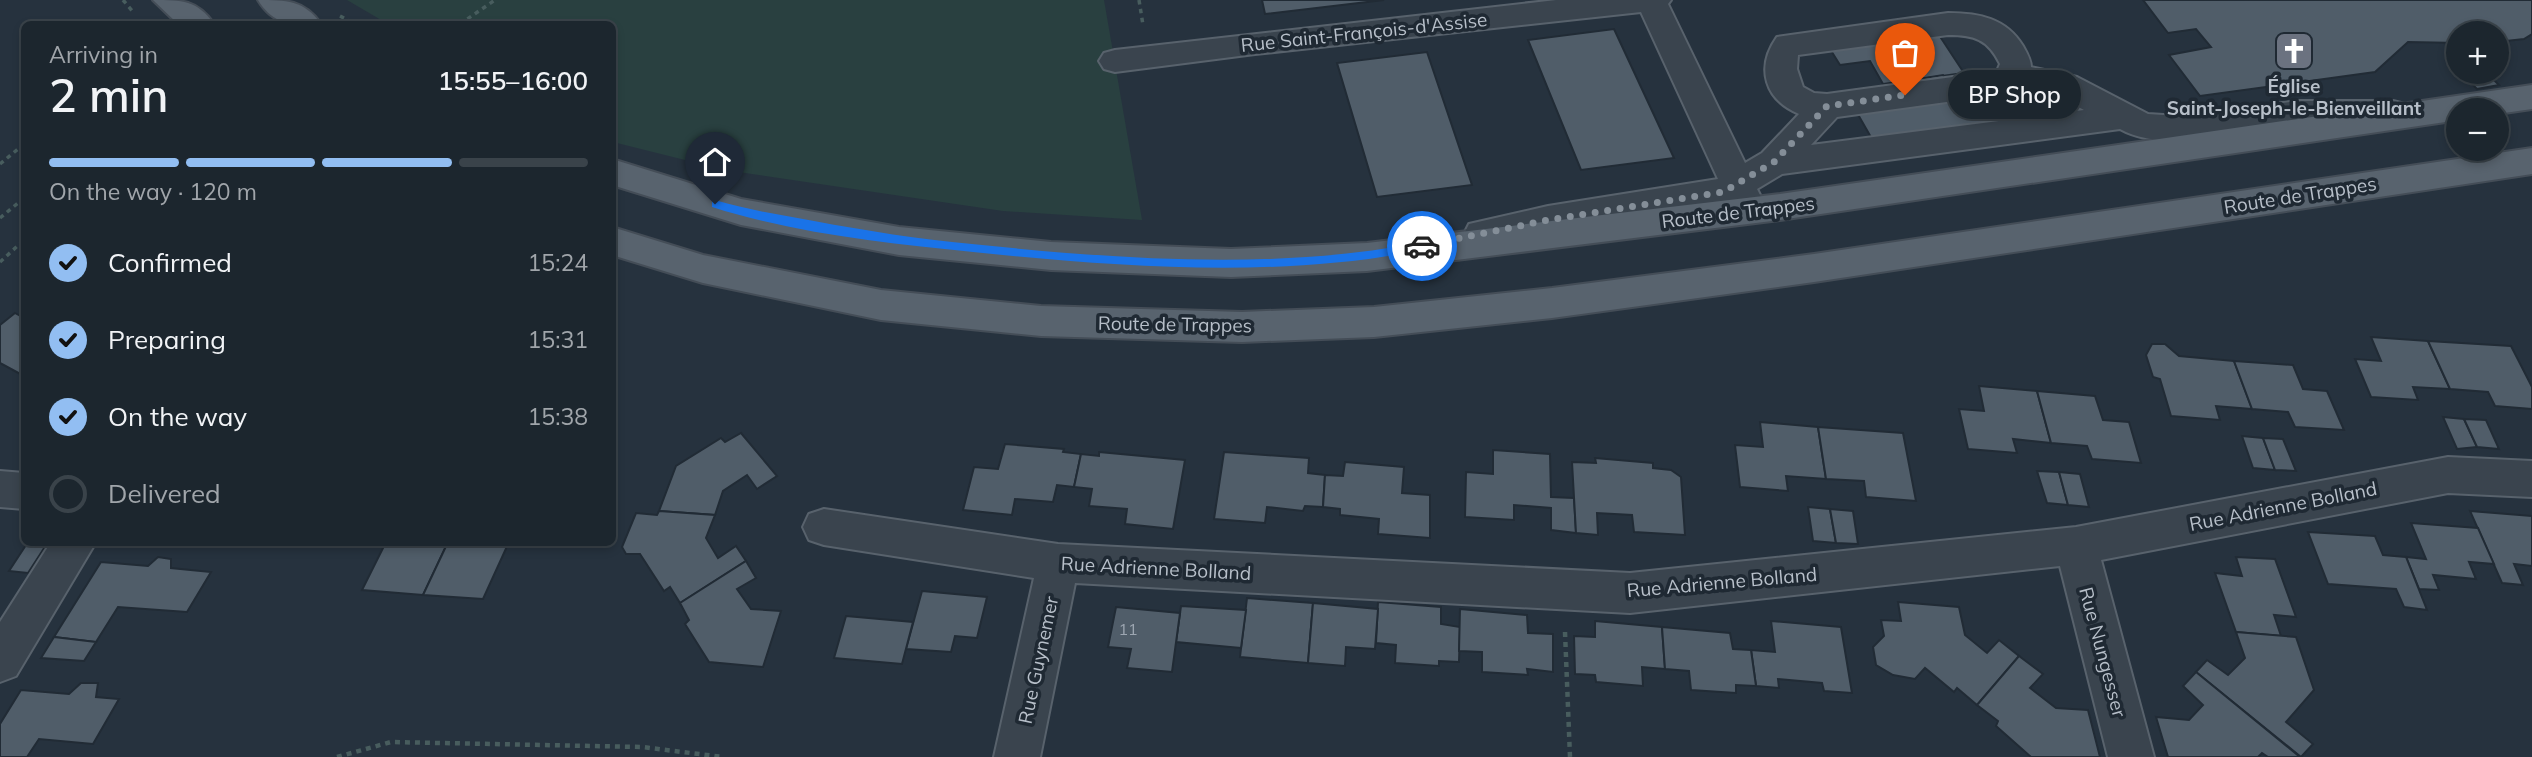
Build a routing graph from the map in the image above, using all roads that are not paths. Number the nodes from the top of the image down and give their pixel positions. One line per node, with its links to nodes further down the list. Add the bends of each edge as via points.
1 (169, 0): 3 (main road)
2 (1653, 0): 4 (street, Rue Saint-François-d'Assise); 13 (street)
3 (194, 21)
4 (1115, 61)
5 (2010, 81): 7 (street); 7 (street, via 2016,64 2008,45 1992,30 1974,23 1788,45 1780,54 1779,68 1788,94 1808,105); 9 (street, via 2034,78 2065,85)
6 (2532, 97): 8 (main road, Route de Trappes)
7 (1827, 106): 11 (street)
8 (2430, 113): 9 (street, via 2298,113 2179,128 2142,126); 13 (main road, Route de Trappes)
9 (2122, 117): 11 (street)
10 (2532, 161): 14 (main road, Route de Trappes, via 1814,268 1374,322 1242,327 1041,321 881,305 703,270)
11 (1774, 162): 13 (street)
12 (616, 173): 13 (main road, Route de Trappes, via 741,212 913,242 1051,256 1231,263 1367,257)
13 (1743, 198)
14 (616, 242)
15 (2532, 479): 20 (street, Rue Adrienne Bolland, via 2448,475)
16 (0, 489): 17 (street)
17 (21, 491)
18 (824, 527): 21 (street, Rue Adrienne Bolland)
19 (72, 546): 22 (street)
20 (2076, 546): 21 (street, Rue Adrienne Bolland, via 1630,593); 24 (street, Rue Nungesser)
21 (1058, 563): 23 (street, Rue Guynemer)
22 (0, 662)
23 (1017, 757)
24 (2131, 757)

